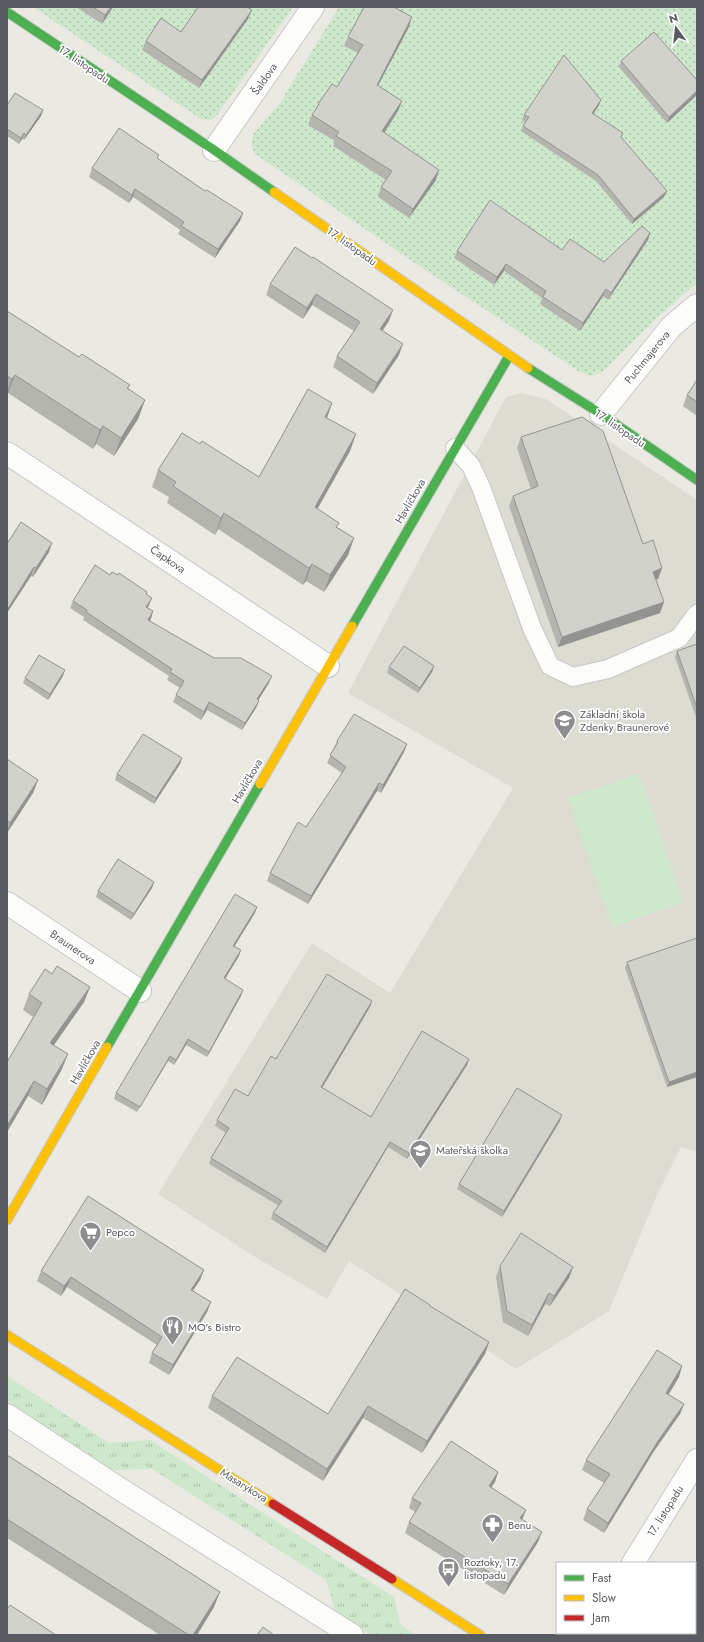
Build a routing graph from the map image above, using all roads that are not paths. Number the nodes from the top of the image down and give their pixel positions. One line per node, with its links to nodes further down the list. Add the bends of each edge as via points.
1 (313, 7): 3 (street, Šaldova)
2 (7, 12): 3 (street, 17. listopadu)
3 (214, 150): 5 (street, 17. listopadu)
4 (697, 305): 6 (street, Puchmajerova, via 671,327)
5 (509, 356): 6 (street, 17. listopadu); 7 (street, Havlíčkova)
6 (601, 414): 9 (street, 17. listopadu)
7 (455, 448): 10 (lane, via 471,466 482,487 532,628 550,666 574,677 608,669 679,638); 11 (street, Havlíčkova)
8 (7, 453): 11 (street, Čapkova)
9 (697, 480)
10 (697, 614)
11 (328, 666): 13 (street, Havlíčkova)
12 (7, 903): 13 (street, Braunerova)
13 (140, 991): 14 (street, Havlíčkova)
14 (7, 1220)
15 (7, 1335): 20 (street, Masarykova)
16 (7, 1415): 19 (street, via 127,1494)
17 (697, 1460): 18 (street, 17. listopadu)
18 (634, 1562)
19 (352, 1635)
20 (480, 1635)

